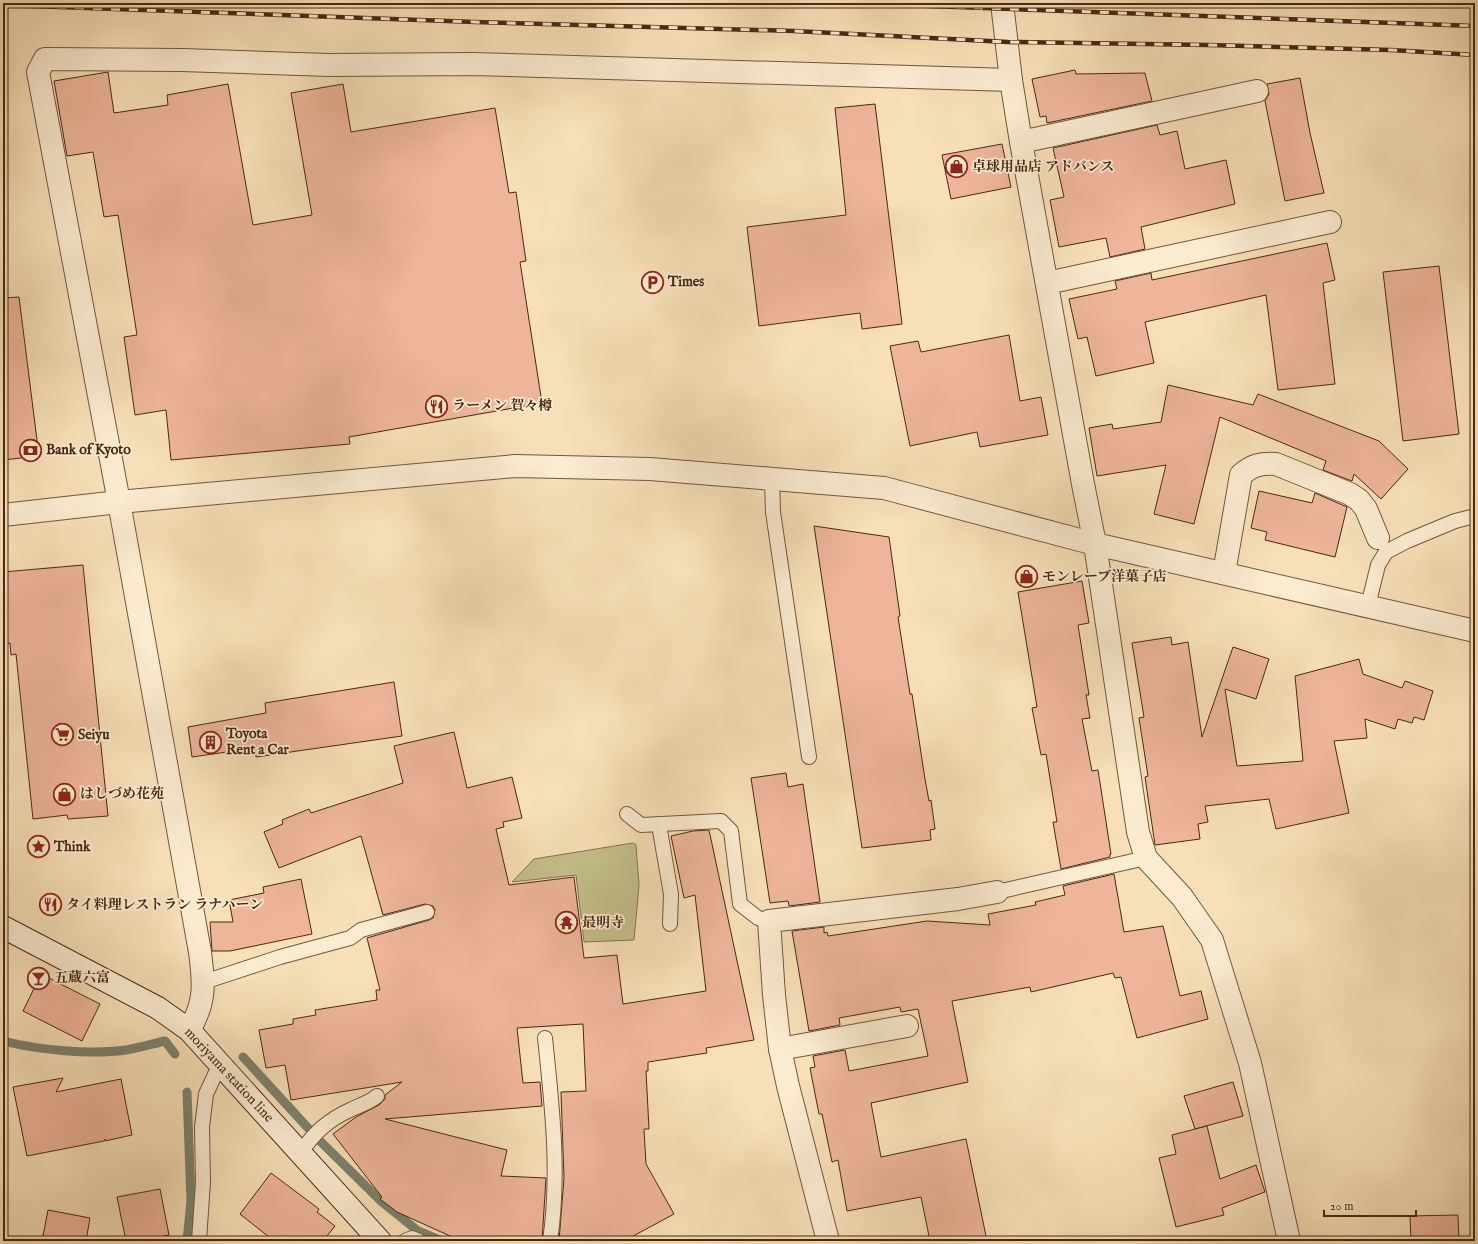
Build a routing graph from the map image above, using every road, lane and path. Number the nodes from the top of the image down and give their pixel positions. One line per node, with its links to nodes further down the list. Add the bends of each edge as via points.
1 (1002, 3): 2 (street)
2 (1011, 80): 4 (street); 8 (street, via 473,64 330,65 45,59 38,72)
3 (1257, 91): 4 (street)
4 (1021, 142): 6 (street)
5 (1330, 222): 6 (street)
6 (1047, 283): 12 (street)
7 (772, 479): 8 (street, via 650,468 515,466); 12 (street, via 884,488); 16 (lane, via 773,512)
8 (119, 502): 9 (street); 25 (street)
9 (3, 515)
10 (1475, 516): 14 (lane, via 1455,521 1386,552 1378,565)
11 (1378, 538): 13 (street, via 1366,509 1350,494 1276,464 1265,463 1250,467 1241,475)
12 (1095, 544): 13 (street); 19 (street, via 1138,832)
13 (1224, 573): 14 (street)
14 (1368, 606): 15 (street)
15 (1475, 631)
16 (809, 757)
17 (627, 814): 18 (lane, via 641,825)
18 (659, 825): 22 (lane, via 721,821 731,831 740,904 758,918); 23 (lane, via 671,894)
19 (1146, 858): 20 (lane); 39 (street, via 1182,897 1212,940 1250,1063)
20 (997, 892): 22 (street, via 950,900)
21 (427, 912): 25 (lane, via 361,930 350,938 280,956)
22 (769, 921): 29 (street)
23 (670, 924)
24 (3, 927): 27 (street, moriyama station line, via 158,1008)
25 (204, 982): 27 (street, via 197,1017)
26 (907, 1026): 29 (street)
27 (189, 1030): 30 (street, moriyama station line)
28 (545, 1038): 37 (lane, via 554,1170 554,1211)
29 (780, 1049): 38 (street)
30 (220, 1064): 32 (street, moriyama station line); 33 (lane, via 206,1094 202,1127 203,1182)
31 (378, 1096): 32 (lane, via 332,1119)
32 (310, 1140): 34 (street, moriyama station line)
33 (199, 1241)
34 (380, 1241)
35 (405, 1241): 36 (lane, via 412,1238)
36 (420, 1241)
37 (550, 1241)
38 (828, 1241)
39 (1289, 1241)

